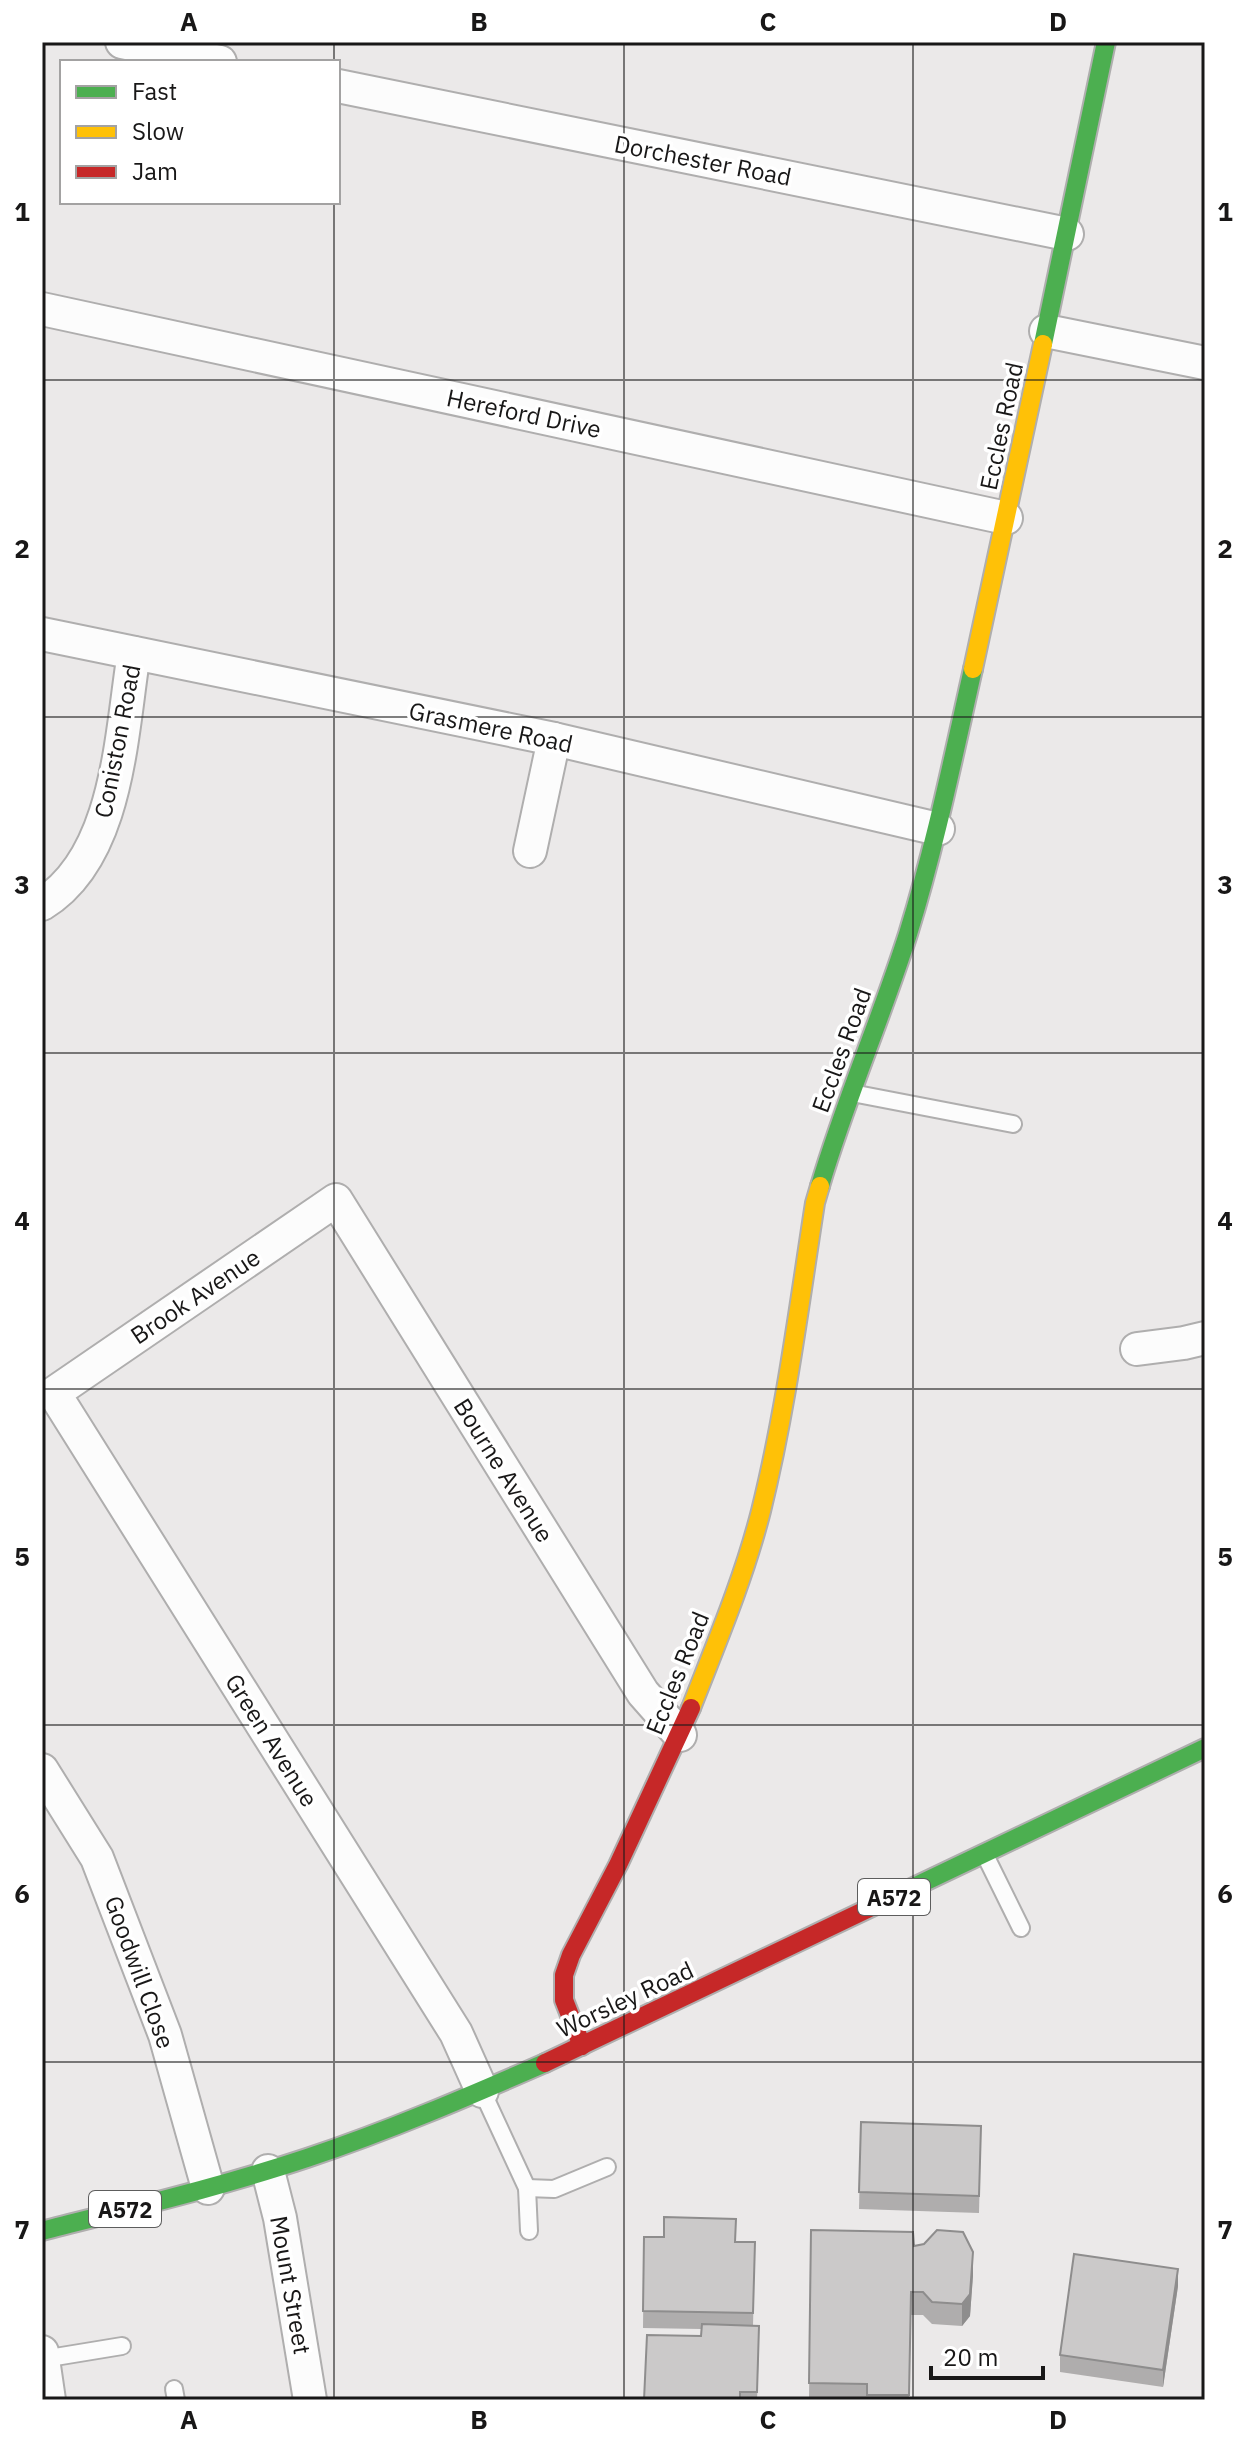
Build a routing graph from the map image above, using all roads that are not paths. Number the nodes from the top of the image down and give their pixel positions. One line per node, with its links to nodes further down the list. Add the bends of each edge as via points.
1 (122, 42): 3 (street)
2 (1106, 42): 5 (street, Eccles Road)
3 (210, 60)
4 (340, 86): 5 (street, Dorchester Road)
5 (1067, 234): 7 (street, Eccles Road)
6 (42, 309): 9 (street, Hereford Drive)
7 (1046, 331): 8 (street); 9 (street, Eccles Road)
8 (1205, 363)
9 (1006, 518): 13 (street, Eccles Road)
10 (42, 634): 11 (street, Grasmere Road)
11 (134, 653): 12 (street, Grasmere Road); 15 (street, Coniston Road, via 107,813 82,864)
12 (554, 739): 13 (street, Grasmere Road); 14 (street)
13 (938, 829): 16 (street, Eccles Road, via 907,936)
14 (530, 851)
15 (42, 904)
16 (850, 1093): 17 (lane); 22 (street, Eccles Road, via 815,1203 782,1414 760,1514)
17 (1013, 1124)
18 (336, 1200): 21 (street, Brook Avenue); 22 (street, Bourne Avenue, via 643,1693)
19 (1205, 1338): 20 (street)
20 (1137, 1349)
21 (54, 1393): 28 (street, Green Avenue, via 456,2033)
22 (680, 1735): 27 (street, Eccles Road, via 564,1975 564,2000)
23 (1205, 1748): 25 (street, Worsley Road / A572)
24 (42, 1770): 31 (street, Goodwill Close, via 97,1858 165,2035)
25 (984, 1854): 26 (lane); 27 (street, Worsley Road / A572)
26 (1021, 1928)
27 (582, 2046): 28 (street, Worsley Road / A572)
28 (482, 2091): 30 (street, Worsley Road / A572); 32 (lane)
29 (607, 2167): 32 (lane, via 554,2189)
30 (268, 2171): 31 (street, Worsley Road / A572); 39 (street, Mount Street)
31 (208, 2188): 33 (street, Worsley Road / A572)
32 (527, 2188): 34 (lane)
33 (42, 2231)
34 (529, 2231)
35 (122, 2346): 37 (lane)
36 (42, 2352): 37 (street)
37 (43, 2359): 38 (street)
38 (49, 2400)
39 (310, 2400)

